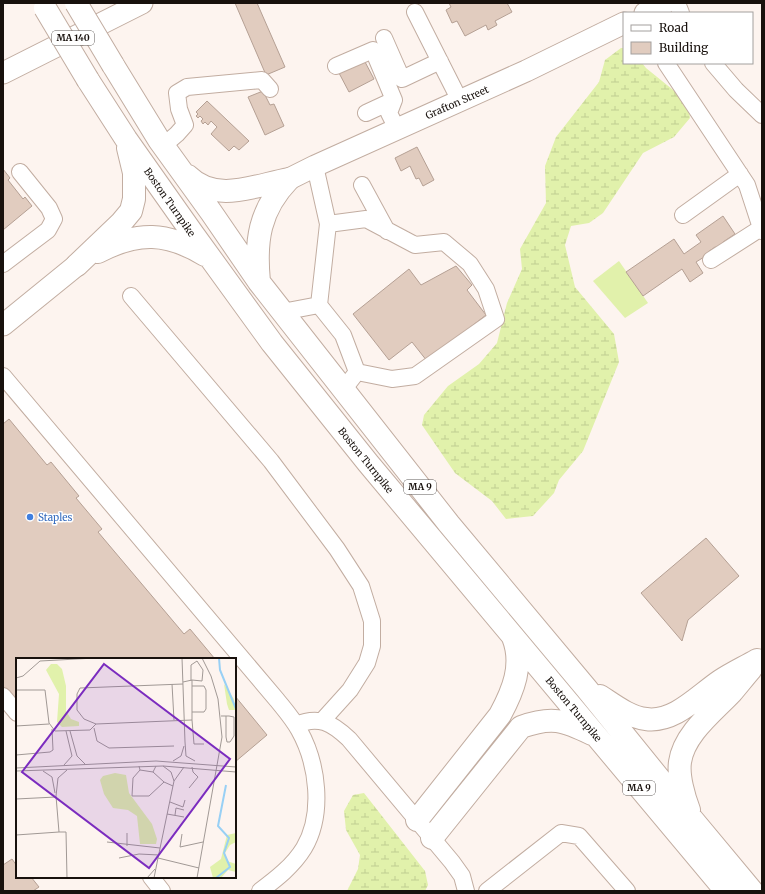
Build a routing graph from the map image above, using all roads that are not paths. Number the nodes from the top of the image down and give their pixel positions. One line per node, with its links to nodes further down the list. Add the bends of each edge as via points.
1 (76, 3): 21 (highway, MA 9, bridge)
2 (142, 3): 13 (main road, MA 140)
3 (665, 3): 6 (main road)
4 (44, 5): 20 (highway, Boston Turnpike / MA 9, bridge)
5 (415, 12): 9 (street)
6 (647, 12)
7 (623, 23): 16 (main road, Grafton Street)
8 (384, 38): 9 (street, via 402,79)
9 (440, 61): 16 (street)
10 (667, 64): 25 (street)
11 (714, 64): 18 (street)
12 (336, 66): 15 (street, via 373,50)
13 (3, 73)
14 (270, 89): 21 (street, via 262,80 187,87 177,93 185,125)
15 (394, 100): 17 (street); 19 (street, via 389,113)
16 (460, 101): 19 (main road, Grafton Street)
17 (366, 113)
18 (762, 115)
19 (397, 129): 22 (main road, Grafton Street)
20 (126, 139): 32 (highway, Boston Turnpike / MA 9); 35 (highway, via 134,173 132,211)
21 (163, 146): 23 (highway, MA 9)
22 (315, 166): 26 (main road, Grafton Street); 29 (street)
23 (180, 170): 26 (highway, via 194,182 217,191 253,188); 36 (highway, MA 9)
24 (20, 172): 34 (street, via 49,208 54,219 48,230)
25 (740, 174): 28 (street); 30 (street, via 747,185)
26 (289, 179): 36 (highway, via 278,190 263,218 258,252)
27 (362, 185): 31 (street)
28 (683, 215)
29 (328, 224): 31 (street, via 366,219); 38 (street)
30 (762, 230): 33 (street)
31 (387, 231): 41 (street, via 415,245 444,242 470,264 486,289 496,319 415,376 392,380)
32 (211, 258): 35 (highway, via 181,242 153,236 124,240); 45 (highway, Boston Turnpike / MA 9, via 305,384)
33 (711, 260)
34 (3, 264)
35 (77, 265): 40 (main road)
36 (259, 282): 39 (highway, MA 9)
37 (131, 296): 50 (street, via 271,461 337,549 361,586 372,621 372,646 367,663 350,690)
38 (319, 306): 39 (street); 41 (street, via 342,335)
39 (282, 312): 43 (highway, MA 9)
40 (3, 325)
41 (357, 372): 43 (street)
42 (3, 376): 44 (street)
43 (343, 390): 47 (highway, MA 9, via 449,524)
44 (9, 393): 51 (street)
45 (513, 637): 52 (highway, Boston Turnpike / MA 9); 54 (highway, via 517,650 518,670 504,708)
46 (760, 658): 47 (highway, via 721,680 669,717 654,720 629,714); 53 (highway, via 732,692 701,723 685,747 680,762 683,792)
47 (586, 688): 53 (highway, MA 9)
48 (3, 696): 49 (street)
49 (16, 712)
50 (322, 721): 51 (street, via 308,721); 54 (street, via 335,727 349,739)
51 (296, 725): 58 (street, via 313,771 315,819 308,840 298,856)
52 (597, 737): 55 (highway, via 555,720 521,727); 62 (highway, Boston Turnpike / MA 9)
53 (692, 819): 63 (highway, MA 9)
54 (417, 820): 55 (street)
55 (432, 838): 59 (street, via 462,876)
56 (152, 878): 57 (street)
57 (162, 891)
58 (260, 891)
59 (466, 891)
60 (487, 891): 61 (street, via 561,833 579,836)
61 (627, 891)
62 (726, 891)
63 (752, 891)

